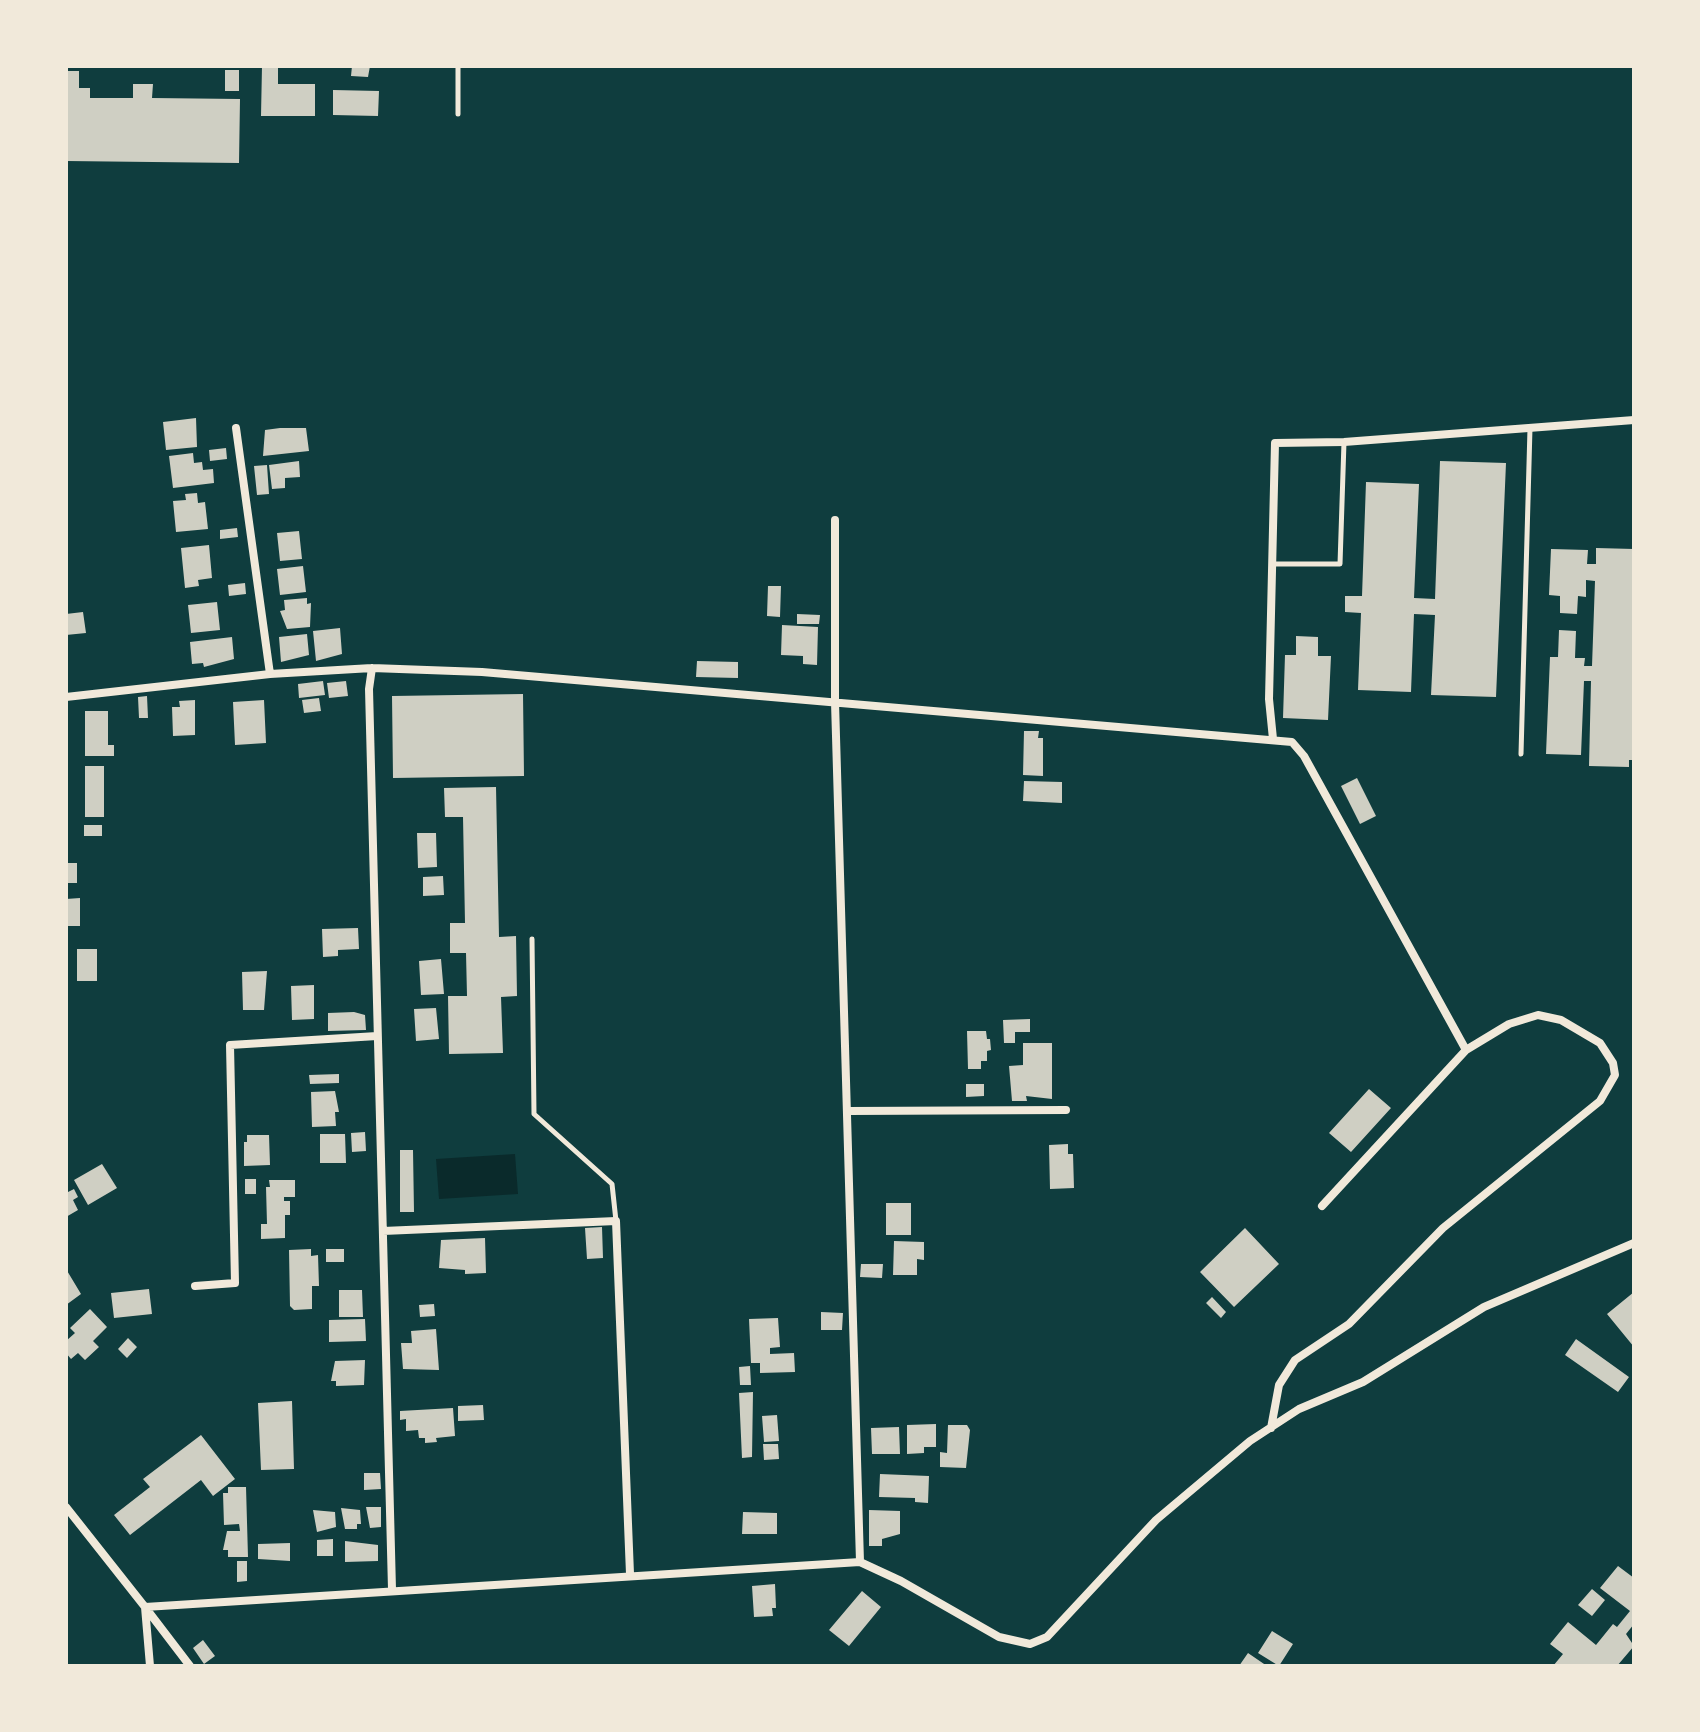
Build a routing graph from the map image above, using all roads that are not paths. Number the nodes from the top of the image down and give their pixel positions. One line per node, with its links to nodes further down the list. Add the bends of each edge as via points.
1 (458, 66): 2 (lane)
2 (458, 114)
3 (1634, 420): 5 (street)
4 (236, 428): 10 (street)
5 (1530, 428): 6 (street); 14 (lane)
6 (1344, 442): 8 (street, via 1275,443); 8 (lane, via 1340,564)
7 (835, 520): 12 (street)
8 (1272, 564): 13 (street)
9 (372, 668): 10 (street); 12 (street, via 595,679); 16 (street)
10 (270, 674): 11 (street)
11 (66, 697)
12 (835, 702): 13 (street); 19 (street)
13 (1273, 739): 17 (street, via 1292,742 1304,756)
14 (1521, 754)
15 (532, 939): 21 (lane, via 534,1114 612,1184)
16 (377, 1036): 22 (street); 24 (street, via 230,1045 235,1283)
17 (1466, 1050): 20 (street); 25 (street, via 1509,1024 1538,1015 1590,1036 1613,1063 1615,1075 1600,1101 1443,1228 1349,1324 1295,1360 1279,1385)
18 (1066, 1110): 19 (street)
19 (848, 1111): 27 (street)
20 (1322, 1206)
21 (616, 1221): 22 (street); 28 (street)
22 (383, 1231): 29 (street)
23 (1634, 1243): 25 (street, via 1484,1307 1363,1382 1299,1409)
24 (195, 1286)
25 (1271, 1428): 27 (street, via 1156,1520 1055,1629 1030,1644 999,1637)
26 (66, 1507): 30 (street)
27 (860, 1562): 28 (street)
28 (630, 1574): 29 (street)
29 (392, 1589): 30 (street)
30 (145, 1607): 31 (street); 32 (street)
31 (150, 1666)
32 (190, 1666)

